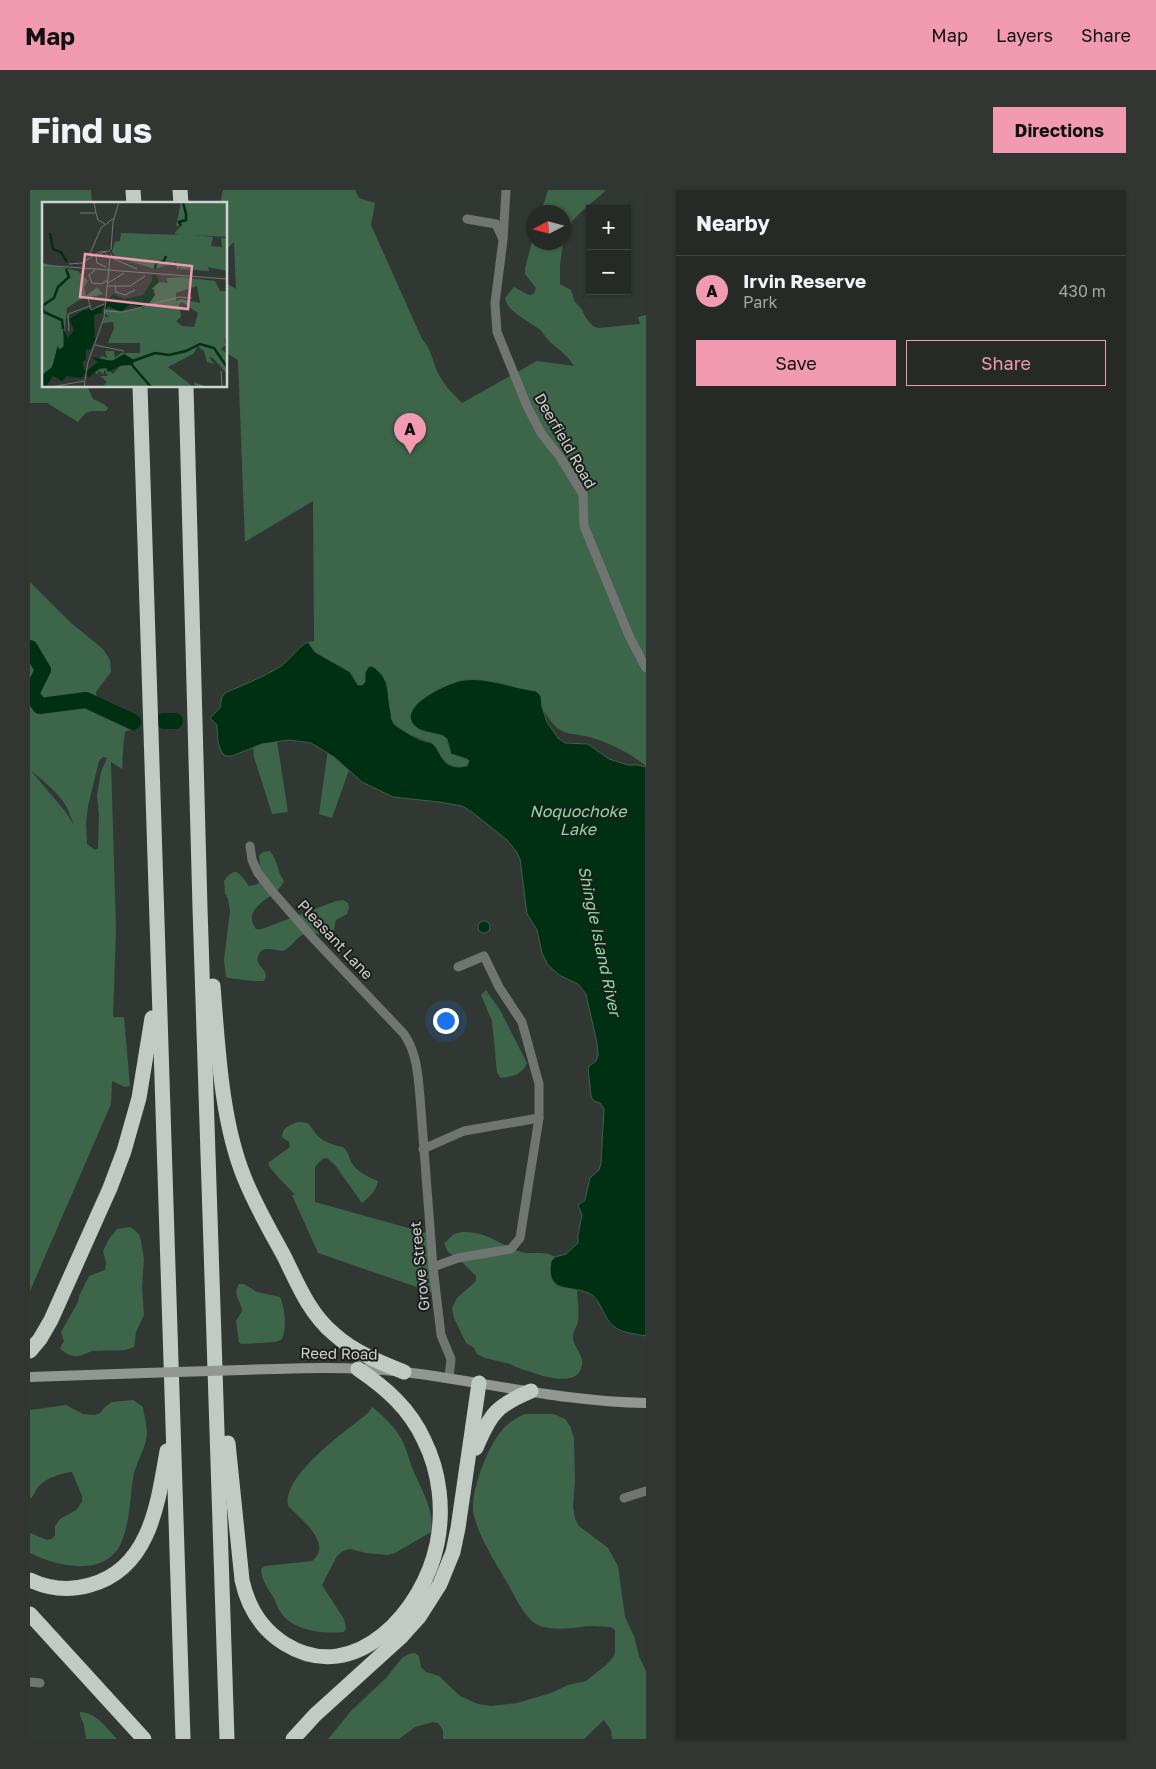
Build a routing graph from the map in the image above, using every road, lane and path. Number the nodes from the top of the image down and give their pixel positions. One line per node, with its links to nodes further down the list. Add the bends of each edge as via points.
1 (506, 190): 3 (street, Deerfield Road)
2 (466, 219): 3 (street, via 496,224)
3 (503, 240): 6 (street, Deerfield Road, via 496,303 497,332 541,433 583,494 584,526 630,638)
4 (140, 388): 10 (highway)
5 (186, 388): 8 (highway)
6 (646, 668)
7 (250, 846): 11 (street, Pleasant Lane, via 258,873 272,891)
8 (200, 908): 16 (highway); 18 (highway, via 213,987 226,1108 235,1152 246,1182 316,1316 354,1350)
9 (458, 967): 12 (street, via 484,956 522,1022 539,1084)
10 (158, 974): 15 (highway, via 143,1081 124,1151 51,1320); 24 (highway)
11 (412, 1046): 13 (street, Grove Street, via 418,1071)
12 (539, 1118): 13 (street, via 464,1131); 14 (street, via 520,1238 511,1249 458,1258)
13 (423, 1148): 14 (street, Grove Street)
14 (433, 1267): 20 (street, Grove Street, via 441,1335 451,1359)
15 (30, 1351)
16 (216, 1358): 17 (highway, via 242,1580 248,1601 257,1619 272,1635 298,1651 319,1656 345,1655 361,1649 378,1640 394,1625 412,1604 425,1581 439,1533 437,1481 424,1439 397,1399); 34 (highway)
17 (358, 1369): 18 (street, Reed Road); 19 (street, Reed Road, bridge)
18 (404, 1372): 20 (street, Reed Road)
19 (30, 1377)
20 (449, 1378): 21 (street, Reed Road)
21 (479, 1383): 22 (street, Reed Road); 25 (highway)
22 (531, 1391): 23 (street, Reed Road); 25 (highway, via 510,1400 495,1412)
23 (646, 1403)
24 (172, 1420): 28 (highway, via 155,1511 144,1541 134,1556 106,1579 83,1587 56,1588); 33 (highway)
25 (469, 1466): 35 (highway, via 453,1552 431,1600 401,1637)
26 (646, 1491): 27 (street)
27 (624, 1498)
28 (30, 1580)
29 (30, 1614): 32 (highway)
30 (30, 1682): 31 (street)
31 (40, 1683)
32 (144, 1739)
33 (182, 1739)
34 (227, 1739)
35 (293, 1739)

